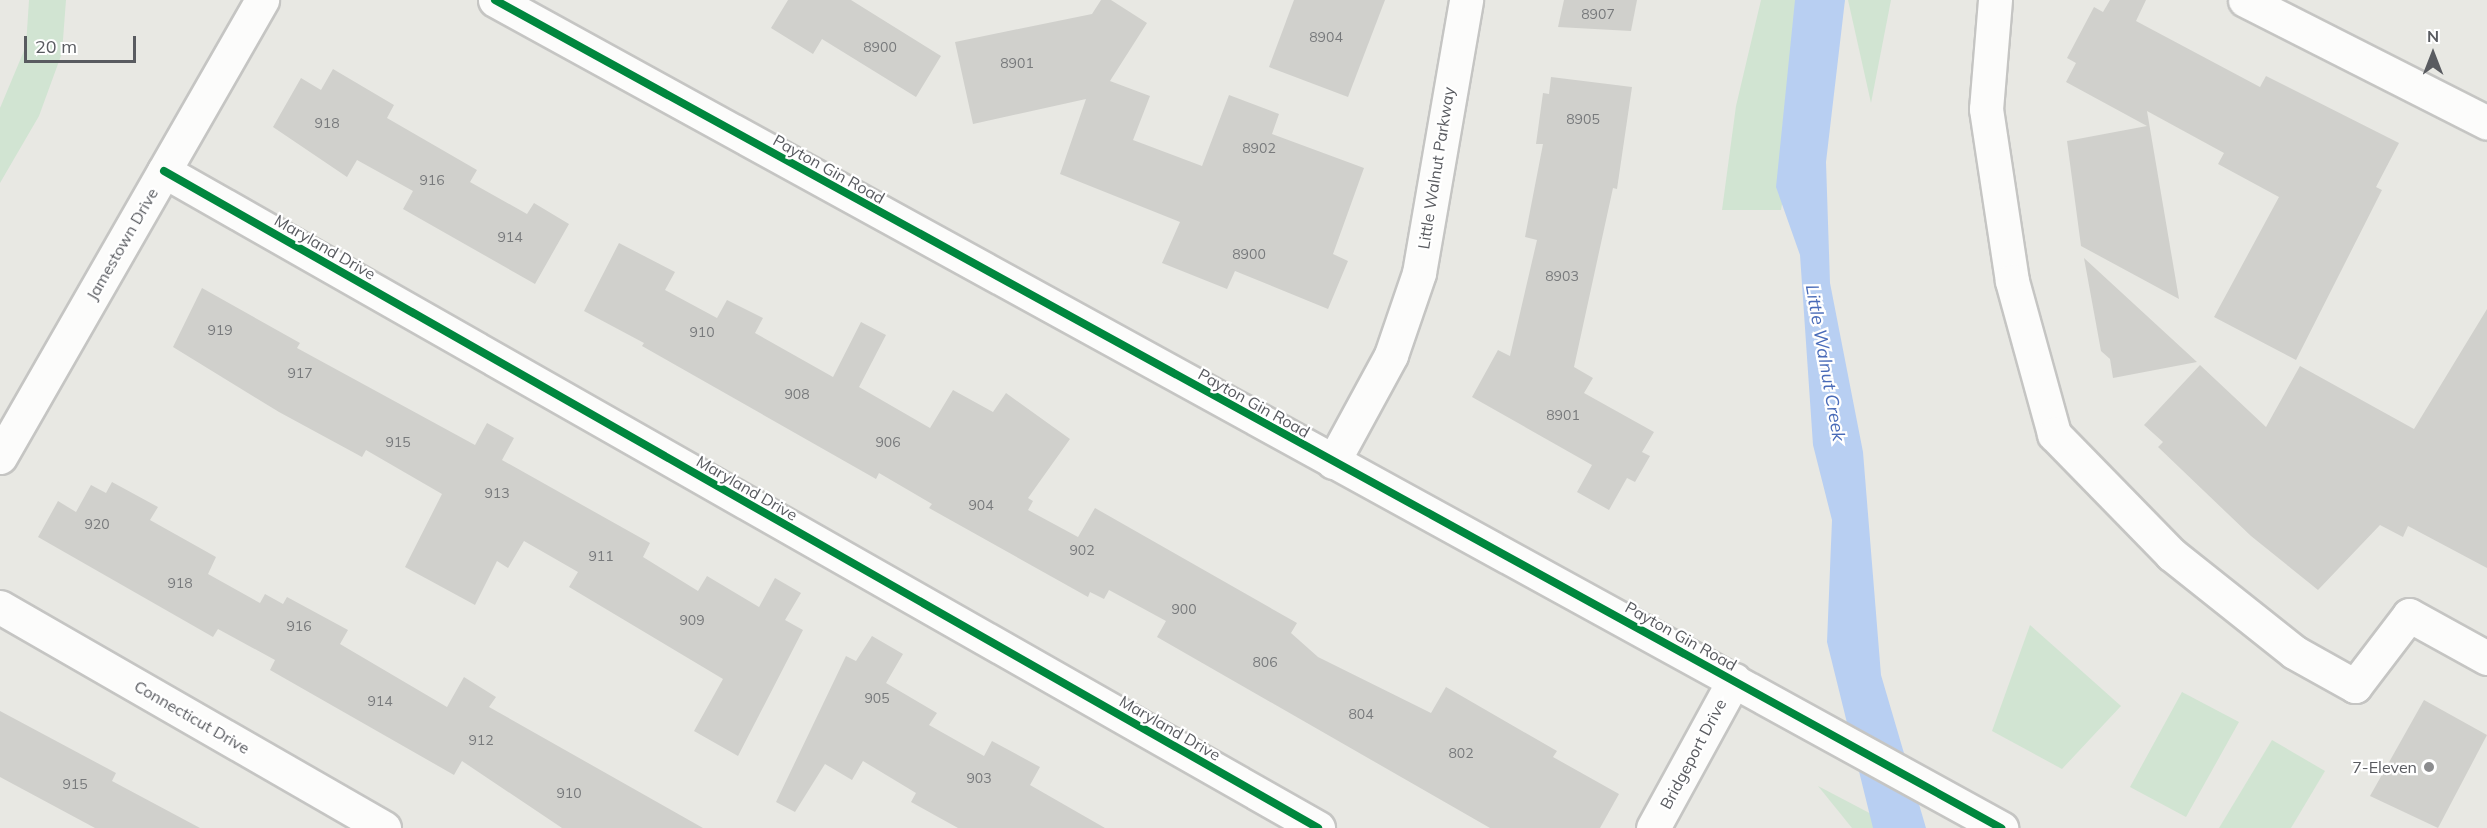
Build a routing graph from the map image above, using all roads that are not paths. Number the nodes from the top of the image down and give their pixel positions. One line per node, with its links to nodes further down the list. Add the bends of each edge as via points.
1 (262, 0): 7 (street, Jamestown Drive)
2 (495, 0): 9 (street, Payton Gin Road)
3 (1466, 0): 9 (street, Little Walnut Parkway, via 1419,273 1391,355)
4 (1995, 0): 11 (street, via 1986,109 2012,281 2054,434 2171,554 2294,652 2355,686 2409,615)
5 (2244, 0): 6 (street)
6 (2487, 123)
7 (164, 171): 8 (street, Jamestown Drive); 14 (street, Maryland Drive)
8 (0, 457)
9 (1333, 462): 12 (street, Payton Gin Road)
10 (0, 607): 13 (street, Connecticut Drive)
11 (2487, 658)
12 (1734, 680): 15 (street, Bridgeport Drive); 16 (street, Payton Gin Road)
13 (384, 828)
14 (1318, 828)
15 (1653, 828)
16 (2001, 828)

